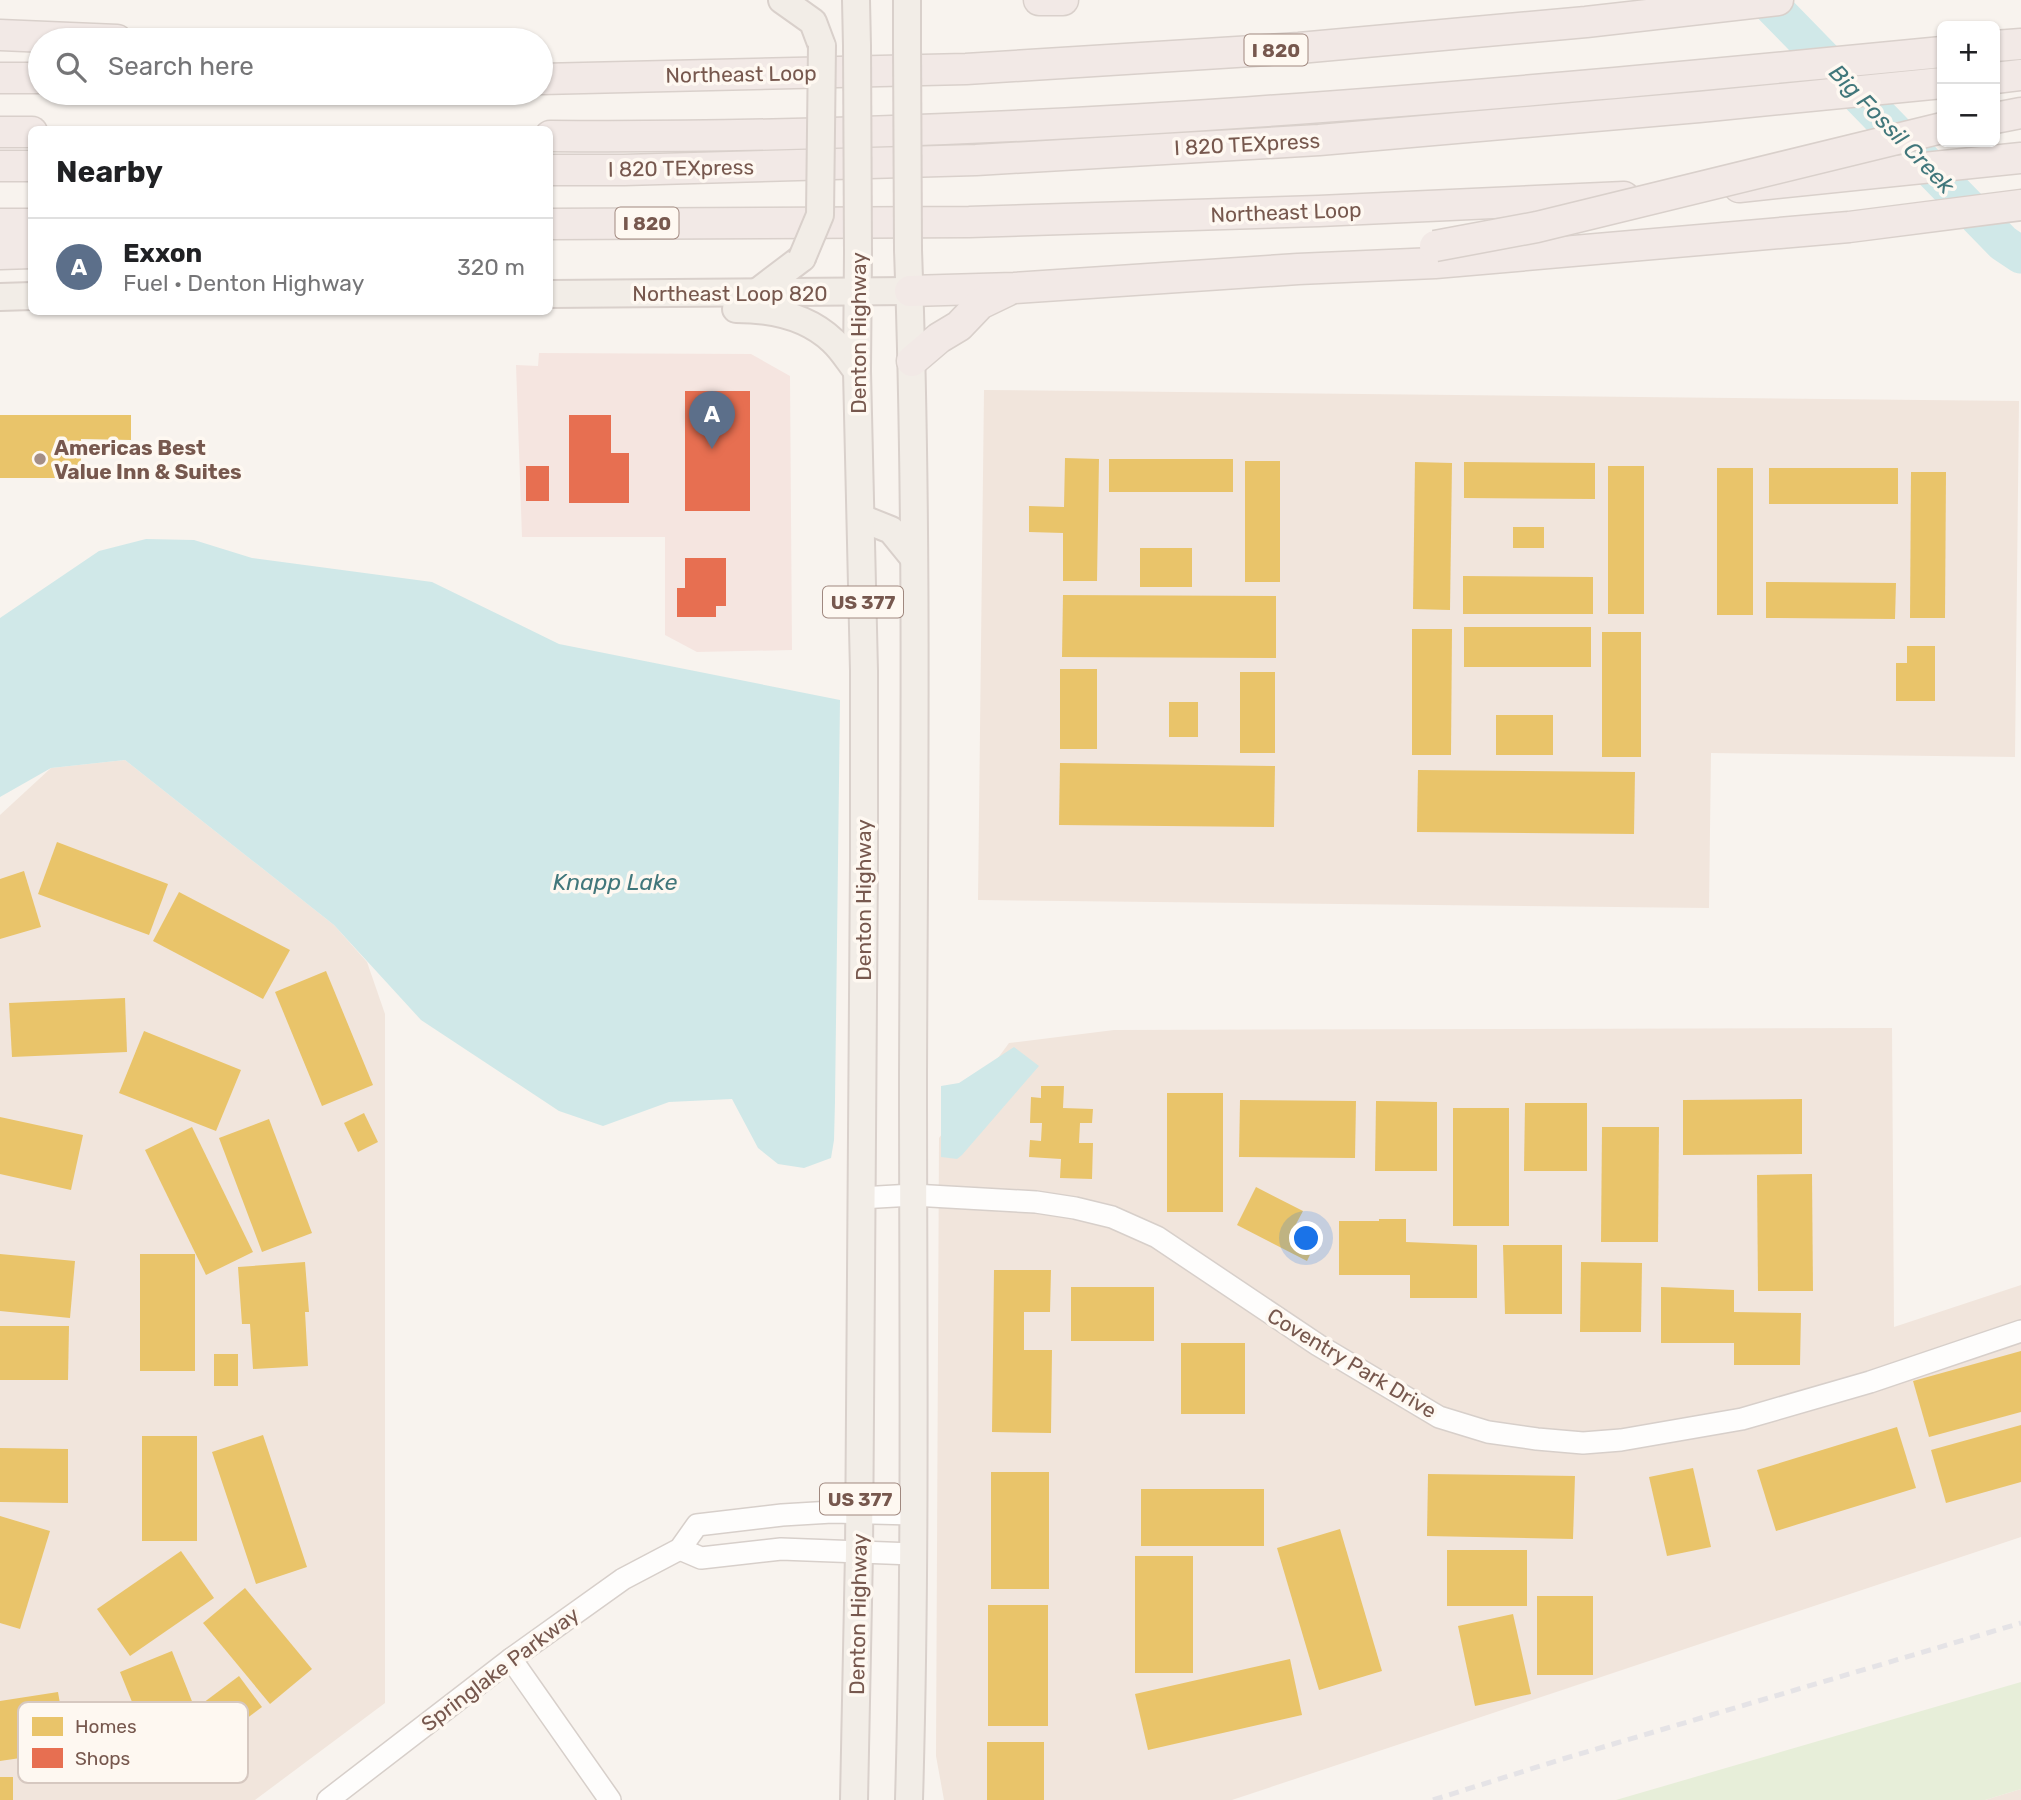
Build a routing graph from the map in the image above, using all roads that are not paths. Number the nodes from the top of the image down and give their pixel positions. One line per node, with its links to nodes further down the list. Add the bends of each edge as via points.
1 (782, 0): 36 (main road, bridge, via 813,22 822,46 820,215 802,258)
2 (856, 0): 37 (main road, Denton Highway / US 377, bridge)
3 (907, 0): 34 (main road, US 377, bridge)
4 (1039, 0): 5 (highway)
5 (1060, 0)
6 (1778, 0): 14 (highway, Northeast Loop / I 820, via 1298,48 966,69)
7 (0, 35): 8 (highway)
8 (28, 36)
9 (2021, 44): 10 (highway)
10 (2000, 46)
11 (1937, 52): 21 (highway, I 820 TEXpress, via 1308,108 988,126)
12 (0, 78): 13 (highway)
13 (28, 78)
14 (553, 79)
15 (1937, 83): 25 (highway, I 820 TEXpress, via 1319,140 989,159)
16 (2021, 113): 17 (highway)
17 (2000, 117)
18 (1937, 129): 32 (highway, bridge)
19 (0, 132): 20 (highway)
20 (28, 132)
21 (553, 136)
22 (2021, 158): 29 (highway, Northeast Loop / I 820, via 1587,200 969,222)
23 (0, 166): 24 (highway)
24 (28, 166)
25 (553, 170)
26 (2021, 205): 32 (highway, via 1849,226)
27 (0, 224): 28 (highway)
28 (28, 224)
29 (553, 224)
30 (28, 253): 31 (highway)
31 (0, 254)
32 (1435, 254): 33 (highway, via 1346,255 1298,269)
33 (1014, 288): 34 (highway); 41 (highway, via 980,304)
34 (910, 291): 37 (main road, Northeast Loop 820); 41 (main road, US 377)
35 (682, 293): 36 (main road, Northeast Loop 820); 38 (main road, Northeast Loop 820); 42 (main road, via 712,309 780,312 810,323 833,341)
36 (756, 293): 37 (main road, Northeast Loop 820)
37 (859, 293): 42 (main road, Denton Highway / US 377)
38 (553, 294)
39 (28, 296): 40 (main road)
40 (0, 297)
41 (912, 360): 44 (main road, US 377)
42 (857, 371): 43 (main road, Denton Highway / US 377)
43 (861, 518): 44 (main road, via 891,530); 46 (main road, Denton Highway / US 377)
44 (913, 557): 45 (main road, US 377)
45 (913, 1195): 46 (street, Coventry Park Drive); 47 (street, Coventry Park Drive, via 1035,1202 1112,1217 1157,1237 1318,1345 1439,1417 1488,1432 1537,1439 1621,1440 1742,1419); 49 (main road, US 377)
46 (860, 1198): 48 (main road, Denton Highway / US 377)
47 (2021, 1331)
48 (860, 1513): 49 (street, Springlake Parkway); 50 (street, Springlake Parkway, via 782,1515 697,1525); 51 (main road, Denton Highway / US 377)
49 (912, 1514): 52 (main road, US 377)
50 (680, 1549): 51 (street, via 701,1558 781,1549); 53 (street, Springlake Parkway, via 624,1579)
51 (859, 1552): 52 (street); 56 (main road, Denton Highway / US 377)
52 (912, 1554): 57 (main road, US 377)
53 (511, 1659): 54 (street, Springlake Parkway); 55 (street)
54 (328, 1800)
55 (610, 1800)
56 (854, 1800)
57 (909, 1800)

